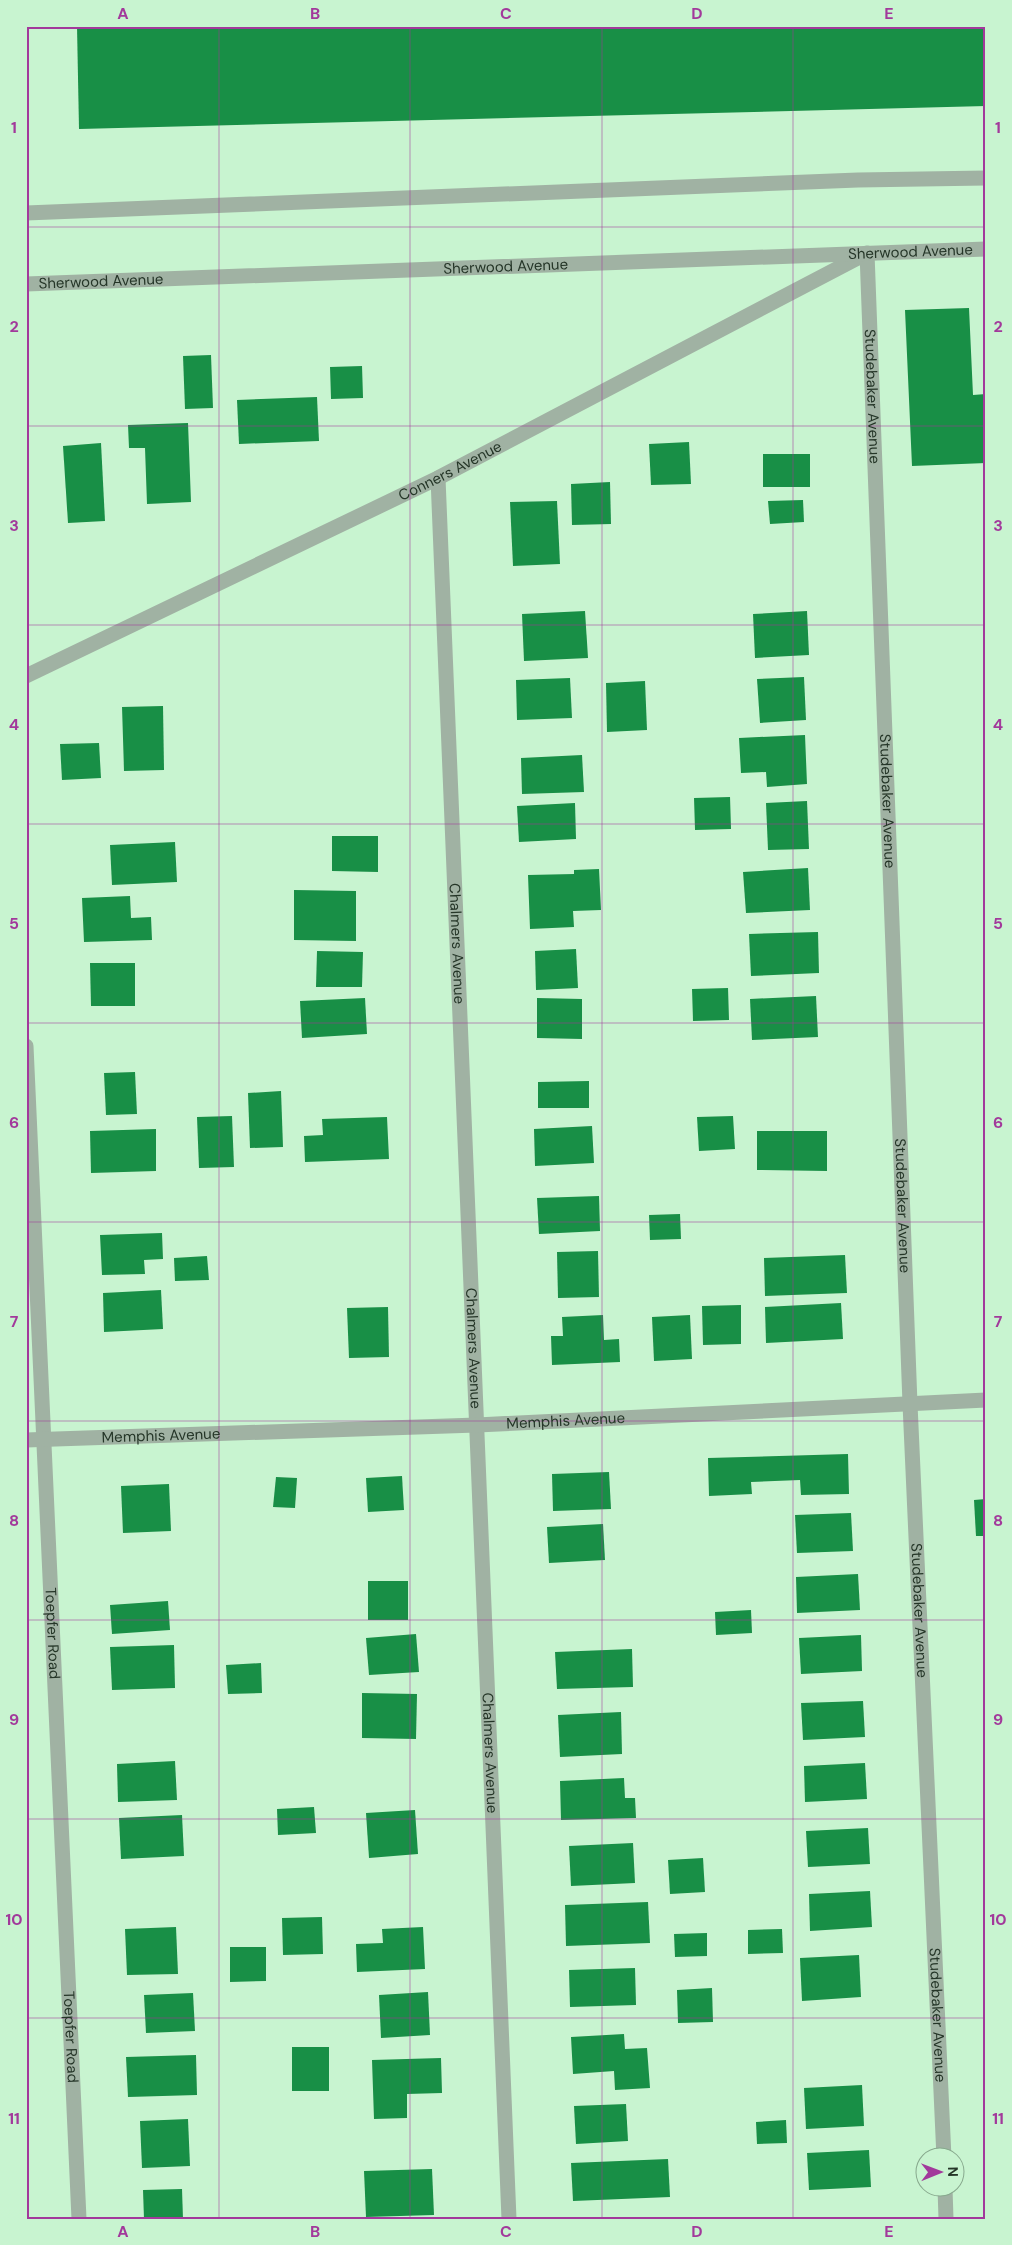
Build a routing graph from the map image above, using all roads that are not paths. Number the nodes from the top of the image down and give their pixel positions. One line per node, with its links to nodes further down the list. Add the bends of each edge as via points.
1 (986, 178): 2 (street, via 858,180)
2 (26, 213)
3 (986, 249): 4 (street, Sherwood Avenue)
4 (867, 253): 5 (street, Sherwood Avenue); 6 (street, Conners Avenue); 10 (street, Studebaker Avenue)
5 (26, 284)
6 (438, 478): 7 (street, Conners Avenue); 11 (street, Chalmers Avenue)
7 (26, 676)
8 (26, 1046): 12 (street, Toepfer Road)
9 (986, 1400): 10 (street, Memphis Avenue)
10 (910, 1404): 11 (street, Memphis Avenue); 14 (street, Studebaker Avenue)
11 (477, 1425): 12 (street, Memphis Avenue); 17 (street, Chalmers Avenue)
12 (44, 1439): 13 (street, Memphis Avenue); 16 (street, Toepfer Road)
13 (26, 1440)
14 (944, 2148)
15 (945, 2198): 18 (street)
16 (79, 2219)
17 (509, 2219)
18 (946, 2219)

